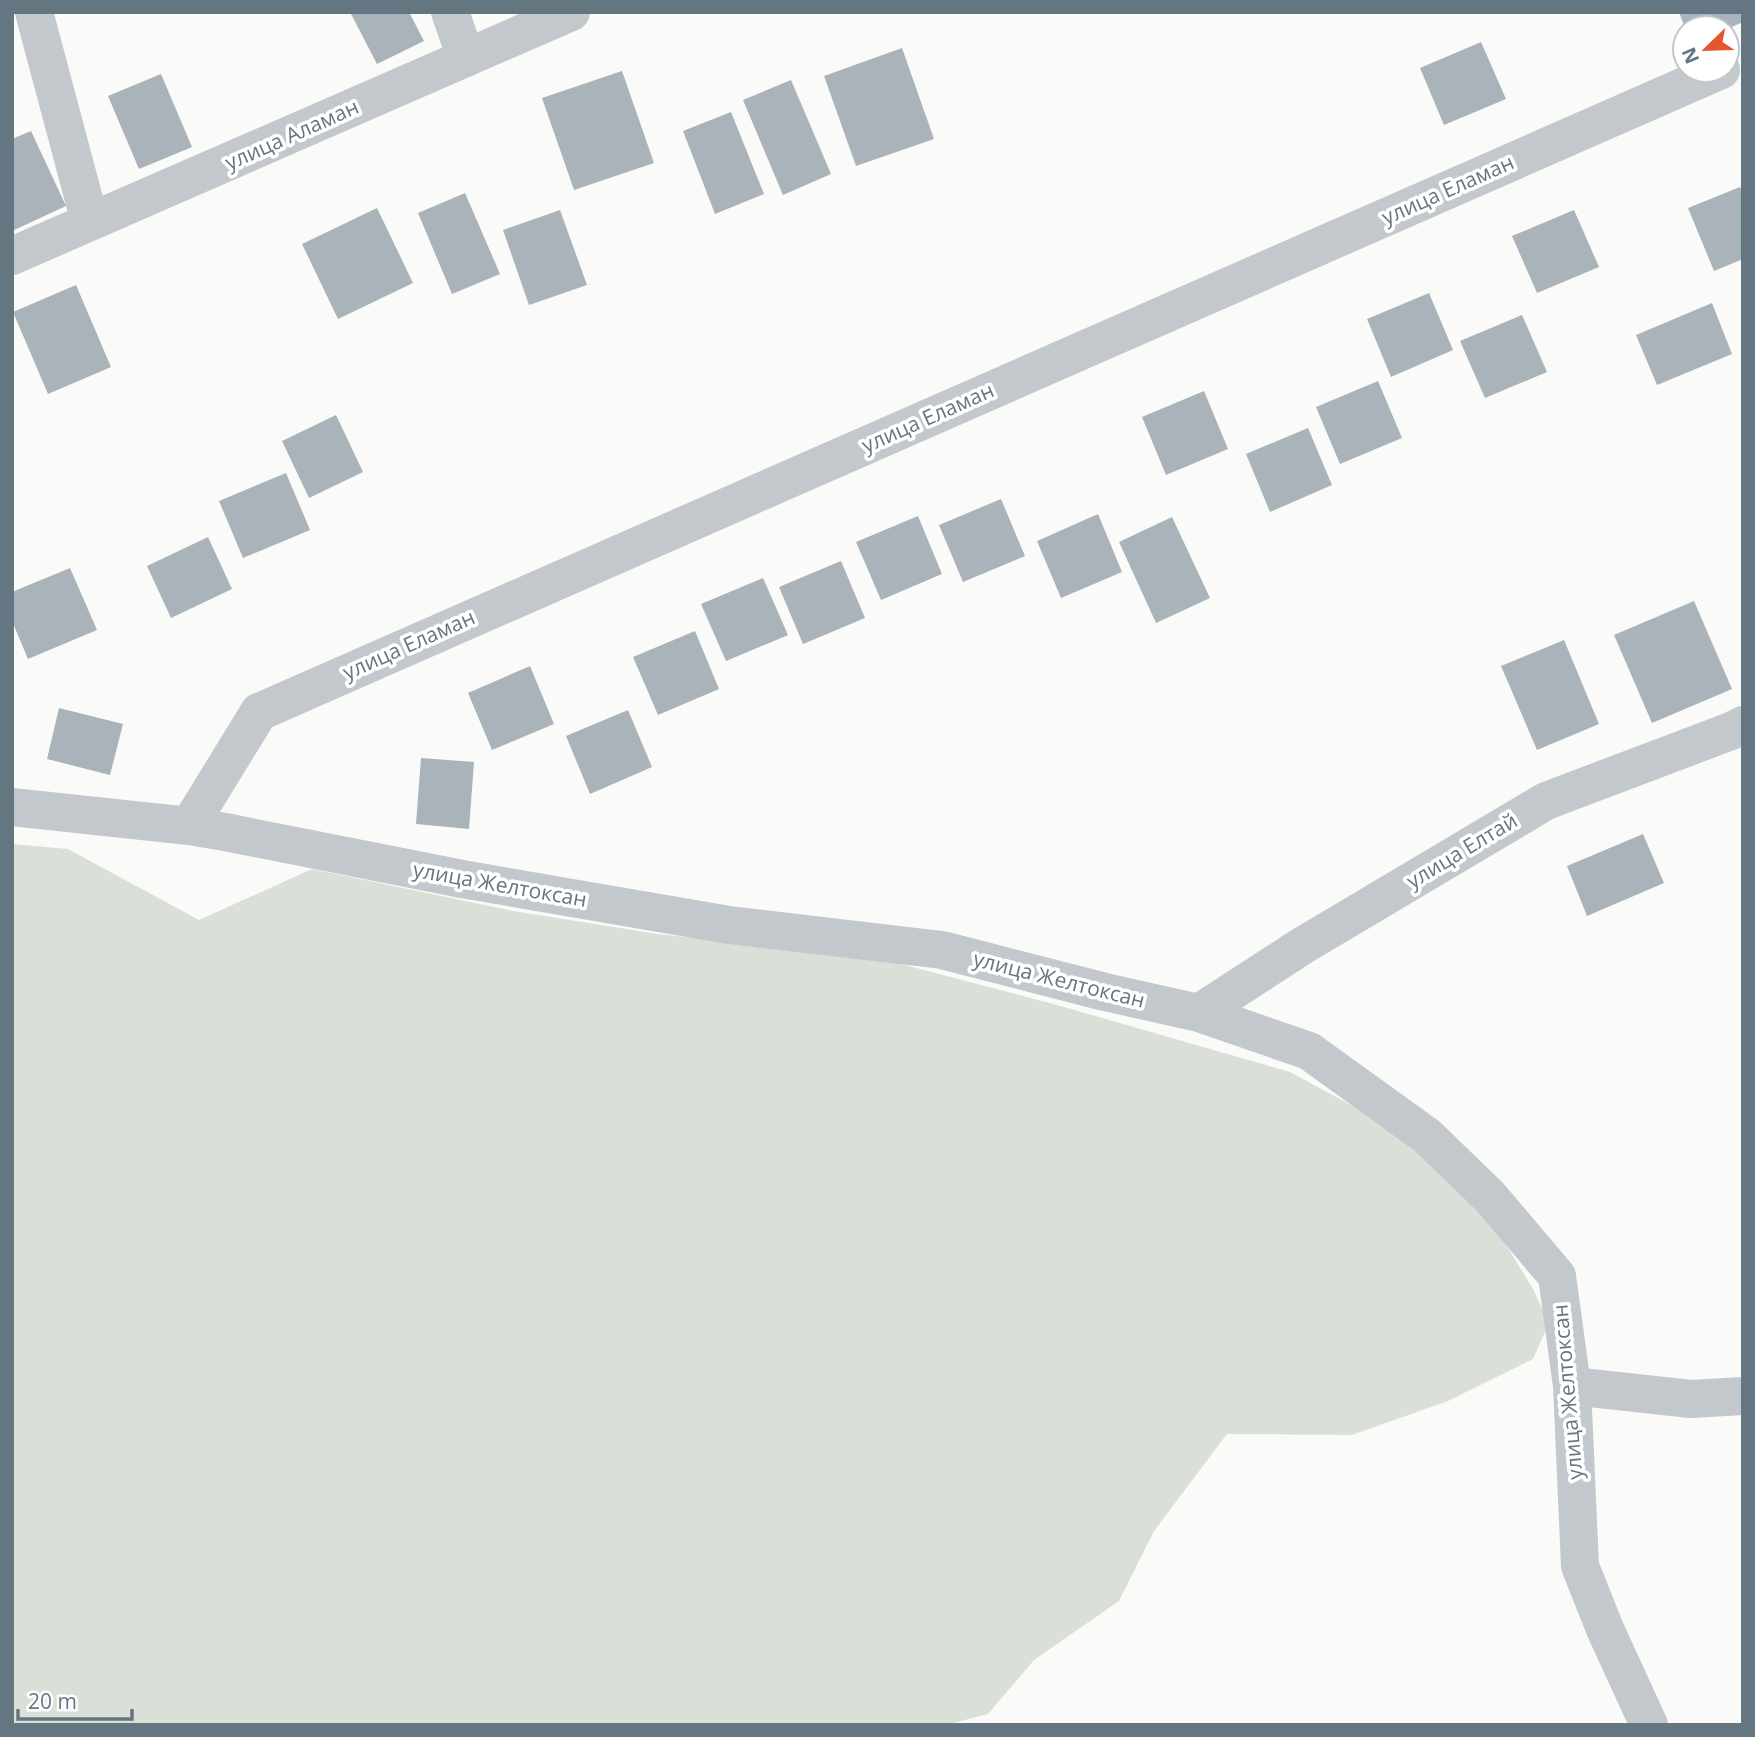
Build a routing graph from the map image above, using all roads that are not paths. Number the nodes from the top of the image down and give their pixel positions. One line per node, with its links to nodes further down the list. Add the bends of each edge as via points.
1 (34, 12): 6 (street)
2 (450, 12): 4 (street)
3 (571, 12): 4 (street, улица Аламан)
4 (466, 58): 6 (street, улица Аламан)
5 (1689, 84): 10 (street, улица Еламан, via 259,712)
6 (90, 222): 7 (street, улица Аламан)
7 (12, 256)
8 (1743, 725): 11 (street, улица Елтай, via 1546,801)
9 (12, 807): 10 (street, улица Желтоксан)
10 (189, 826): 11 (street, улица Желтоксан, via 729,925 942,950)
11 (1199, 1013): 12 (street, улица Желтоксан, via 1309,1051 1427,1136 1490,1196 1557,1276)
12 (1572, 1386): 13 (street, via 1691,1399); 14 (street, улица Желтоксан, via 1580,1566)
13 (1743, 1396)
14 (1649, 1725)

